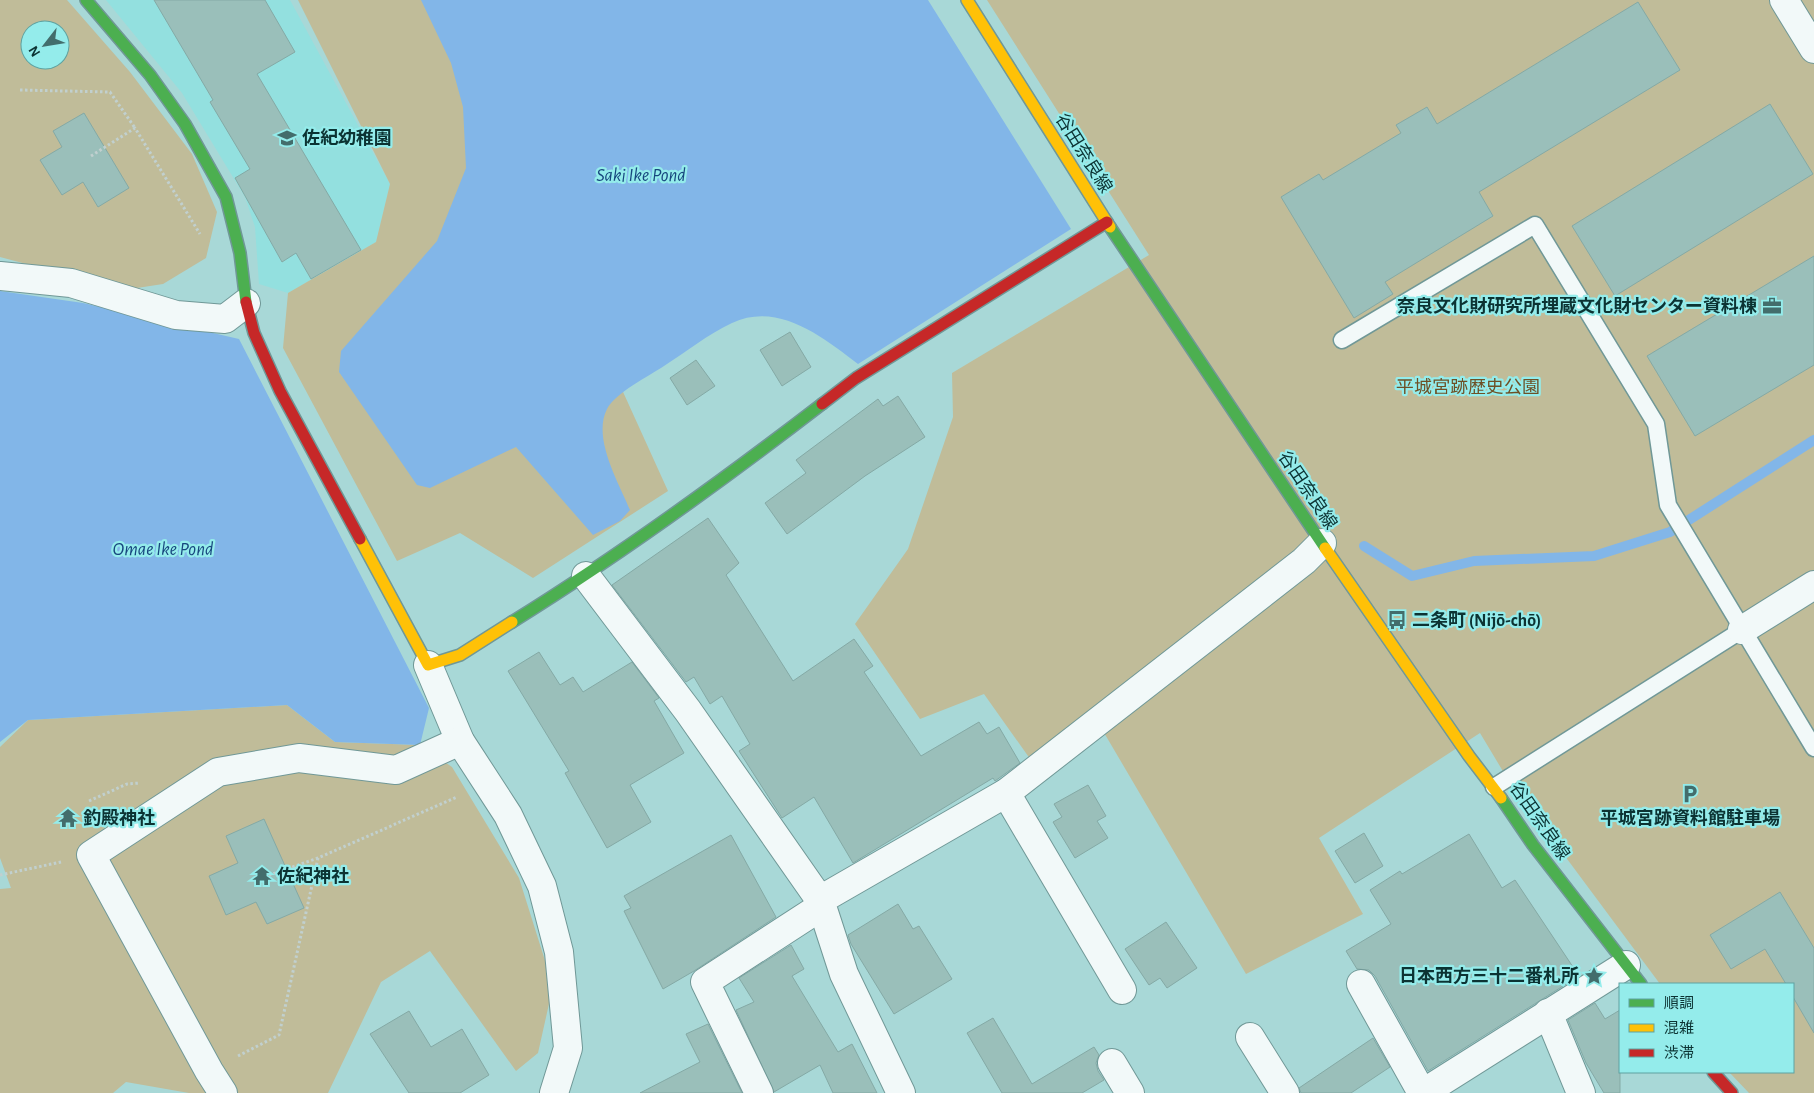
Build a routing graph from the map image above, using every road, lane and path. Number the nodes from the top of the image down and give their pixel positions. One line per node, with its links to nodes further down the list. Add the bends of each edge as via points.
1 (86, 0): 9 (street, via 150,75 186,124 226,197)
2 (967, 0): 8 (street, 谷田奈良線)
3 (1784, 0): 4 (street)
4 (1814, 49)
5 (20, 90): 6 (path, via 110,92)
6 (134, 128): 7 (path); 9 (path, via 210,249)
7 (91, 156)
8 (1107, 222): 13 (street, 谷田奈良線); 14 (street, via 856,378 734,472)
9 (242, 269): 11 (street)
10 (0, 276): 11 (street, via 71,283 176,315 225,319)
11 (246, 303): 17 (street, via 254,333 280,391)
12 (1342, 340): 16 (lane, via 1535,225 1656,424 1668,505)
13 (1322, 543): 21 (street, 谷田奈良線); 22 (street, via 1304,561)
14 (586, 576): 17 (street, via 460,655); 27 (street, via 688,711)
15 (1814, 585): 16 (street)
16 (1742, 630): 19 (lane); 21 (lane)
17 (428, 665): 18 (street)
18 (460, 741): 20 (street); 23 (street, via 396,770 299,758 218,772)
19 (1814, 748)
20 (487, 784): 24 (path); 36 (street, via 508,815 542,886 559,952 568,1048)
21 (1494, 787): 28 (street, 谷田奈良線, via 1533,845)
22 (1006, 792): 27 (street); 30 (street)
23 (91, 855): 25 (path); 35 (street)
24 (318, 858): 26 (path); 35 (path, via 279,1036)
25 (0, 875)
26 (264, 877)
27 (821, 903): 37 (street, via 705,982); 38 (street, via 844,974)
28 (1633, 975): 31 (street)
29 (1361, 984): 41 (street)
30 (1122, 990)
31 (1548, 1013): 41 (street); 42 (street)
32 (1250, 1038): 40 (street)
33 (1112, 1063): 39 (street)
34 (1714, 1073): 43 (street)
35 (216, 1082)
36 (554, 1093)
37 (759, 1093)
38 (901, 1093)
39 (1130, 1093)
40 (1285, 1093)
41 (1423, 1093)
42 (1581, 1093)
43 (1732, 1093)

